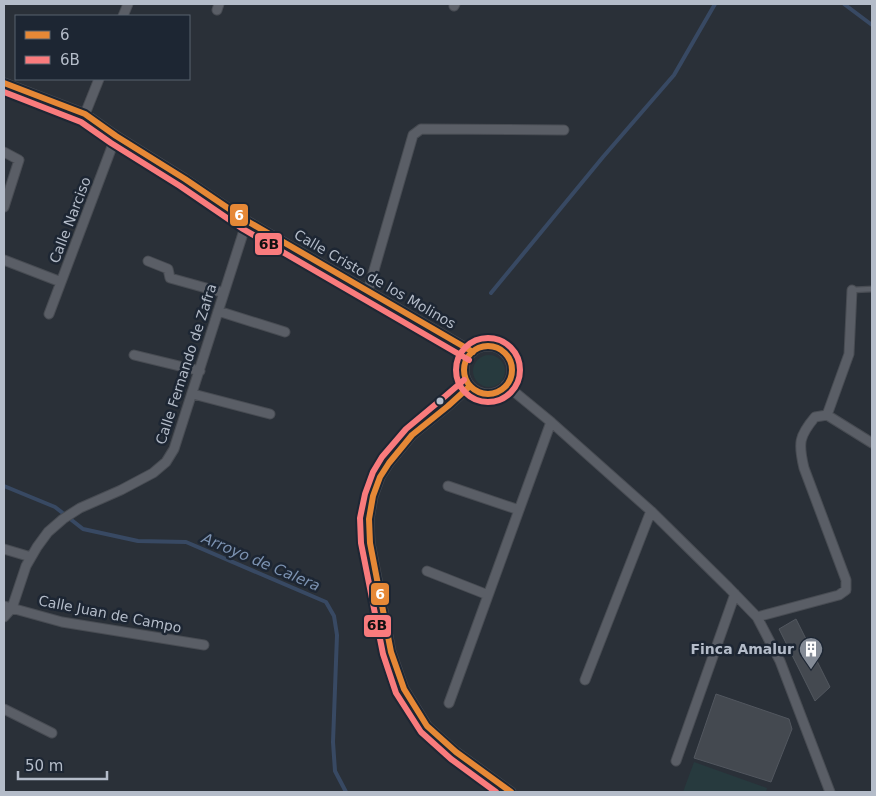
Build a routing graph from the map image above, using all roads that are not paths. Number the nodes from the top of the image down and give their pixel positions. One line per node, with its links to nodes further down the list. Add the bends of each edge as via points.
1 (98, 80): 3 (street)
2 (4, 83): 3 (street, Calle Cristo de los Molinos)
3 (85, 114): 5 (street, Calle Cristo de los Molinos)
4 (564, 130): 14 (street, via 421,129 414,135)
5 (116, 136): 8 (street, Calle Cristo de los Molinos); 11 (street, Calle Narciso)
6 (4, 152): 7 (street, via 19,160)
7 (4, 207)
8 (247, 221): 14 (street, Calle Cristo de los Molinos); 15 (street, Calle Fernando de Zafra)
9 (4, 260): 11 (street)
10 (148, 261): 15 (street, via 168,268 170,278)
11 (61, 282): 17 (street, Calle Narciso)
12 (872, 289): 13 (lane)
13 (852, 290): 26 (street, via 849,354)
14 (368, 291): 19 (street, Calle Cristo de los Molinos)
15 (224, 293): 16 (street, Calle Fernando de Zafra)
16 (218, 312): 18 (street); 21 (street, Calle Fernando de Zafra)
17 (49, 314)
18 (285, 332)
19 (473, 352): 22 (street, via 487,346 502,350 511,363 512,371); 23 (street, via 464,372)
20 (134, 355): 21 (street)
21 (200, 371): 24 (street, Calle Fernando de Zafra)
22 (506, 385): 23 (street, via 493,394 484,394); 27 (street)
23 (470, 386): 46 (street, via 412,435 380,477 372,496 370,543 391,652 404,690 427,726 456,752)
24 (193, 394): 25 (street); 33 (street, Calle Fernando de Zafra, via 174,450 166,462 153,473 80,508 58,523)
25 (270, 414)
26 (828, 415): 28 (street); 39 (street, via 815,417 808,425 803,432 800,452 846,580 846,590 839,595)
27 (551, 422): 30 (street); 31 (street)
28 (872, 442)
29 (448, 486): 30 (street)
30 (519, 510): 36 (street)
31 (651, 511): 35 (street); 41 (street)
32 (4, 549): 33 (street)
33 (31, 557): 37 (street, Calle Fernando de Zafra)
34 (427, 571): 36 (street)
35 (735, 594): 39 (street); 45 (street)
36 (488, 595): 42 (street)
37 (8, 607): 38 (street, Calle Fernando de Zafra); 40 (street, Calle Juan de Campo, via 62,622)
38 (4, 617)
39 (757, 617): 47 (street, via 780,661)
40 (204, 645)
41 (585, 680)
42 (450, 703)
43 (4, 709): 44 (street)
44 (52, 733)
45 (676, 761)
46 (511, 792)
47 (830, 792)

